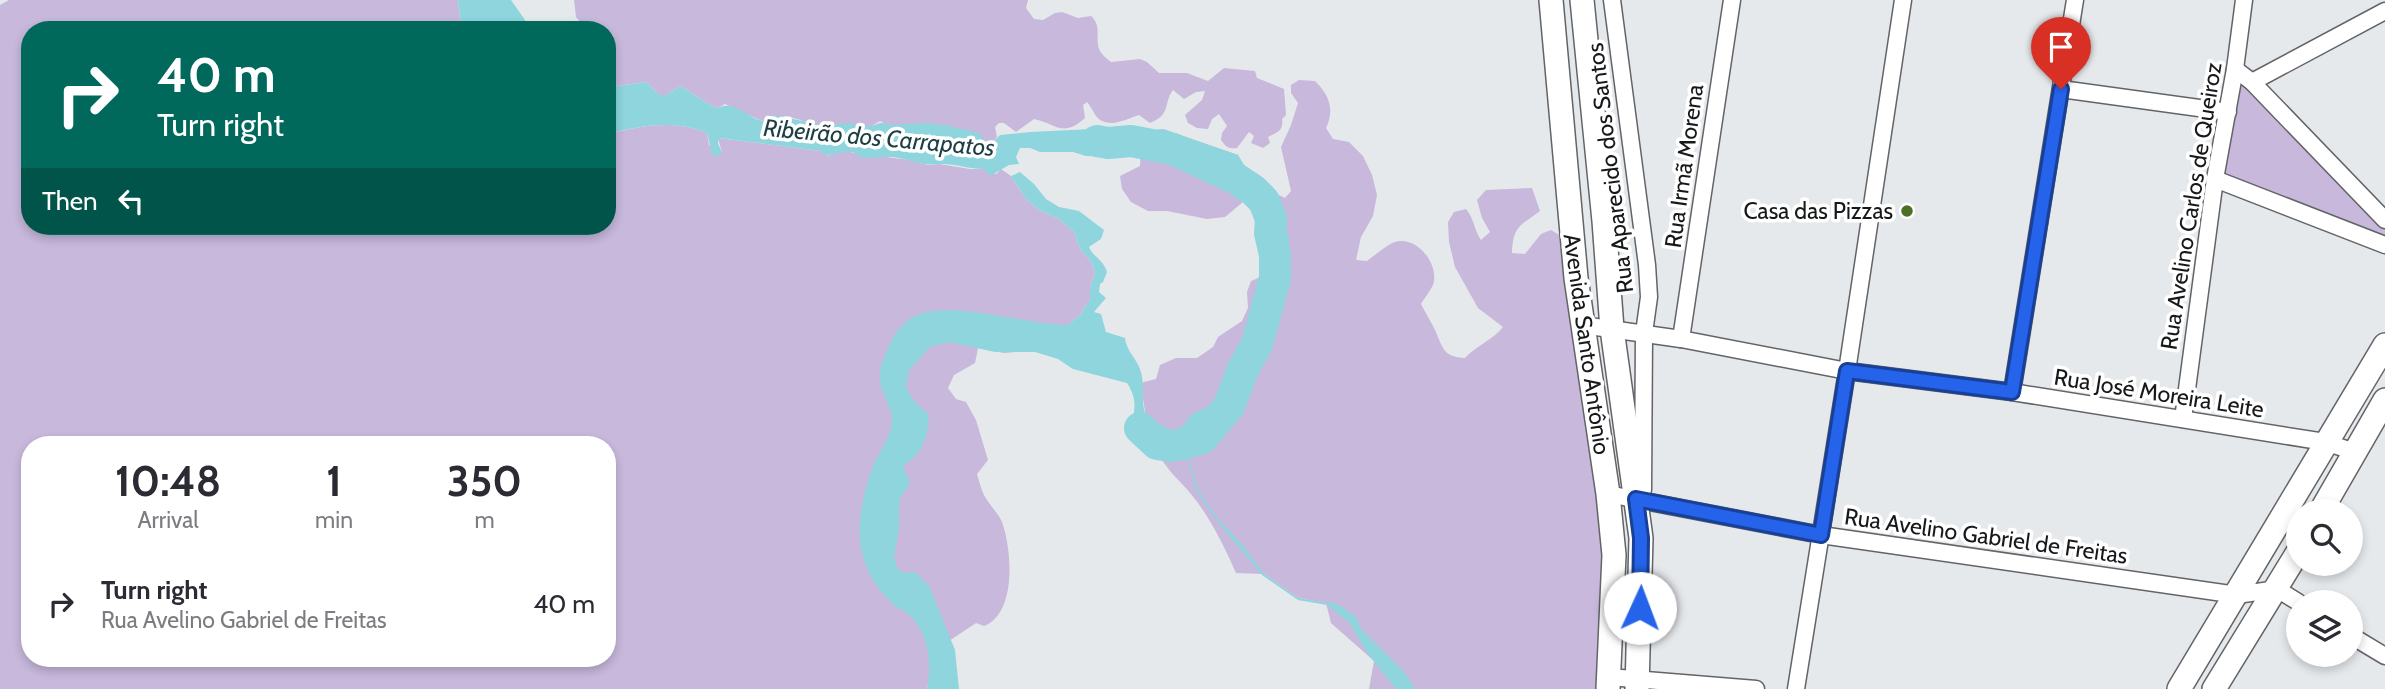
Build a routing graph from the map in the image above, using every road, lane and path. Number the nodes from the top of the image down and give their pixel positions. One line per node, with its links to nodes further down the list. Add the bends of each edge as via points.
1 (1551, 0): 16 (street, Avenida Santo Antônio)
2 (1582, 0): 17 (street, Avenida Santo Antônio)
3 (1612, 0): 18 (street, Rua Aparecido dos Santos, via 1647,265)
4 (1732, 0): 19 (street, Rua Irmã Morena)
5 (1903, 0): 21 (street)
6 (2075, 0): 11 (street)
7 (2244, 0): 9 (street, Rua Avelino Carlos de Queiroz)
8 (2385, 11): 10 (street)
9 (2235, 69): 10 (street); 12 (street, Rua Avelino Carlos de Queiroz)
10 (2252, 82): 14 (street)
11 (2061, 89): 12 (street); 22 (street)
12 (2228, 112): 13 (street, Rua Avelino Carlos de Queiroz)
13 (2215, 179): 15 (street); 24 (street, Rua Avelino Carlos de Queiroz)
14 (2385, 220)
15 (2385, 245)
16 (1582, 325): 17 (street, Rua José Moreira Leite); 27 (street, Avenida Santo Antônio)
17 (1612, 329): 18 (street, Rua José Moreira Leite); 28 (street, Avenida Santo Antônio)
18 (1644, 333): 19 (street, Rua José Moreira Leite); 28 (street, Rua Aparecido dos Santos)
19 (1681, 339): 21 (street, Rua José Moreira Leite)
20 (2385, 345): 25 (street)
21 (1847, 371): 22 (street, Rua José Moreira Leite); 30 (street)
22 (2012, 392): 24 (street, Rua José Moreira Leite)
23 (2385, 400): 26 (street)
24 (2183, 419): 25 (street, Rua José Moreira Leite)
25 (2325, 442): 26 (street, Rua José Moreira Leite); 33 (street)
26 (2355, 452): 29 (street)
27 (1608, 494): 28 (street, Rua Avelino Gabriel de Freitas); 37 (street, Avenida Santo Antônio, via 1614,555)
28 (1639, 499): 30 (street, Rua Avelino Gabriel de Freitas); 38 (street, Avenida Santo Antônio)
29 (2328, 499)
30 (1821, 535): 33 (street, Rua Avelino Gabriel de Freitas); 40 (street)
31 (2286, 573): 32 (street)
32 (2277, 589): 33 (street, Rua Avelino Gabriel de Freitas); 34 (street); 42 (street)
33 (2237, 595): 41 (street)
34 (2286, 595)
35 (2363, 643): 36 (street)
36 (2385, 656)
37 (1609, 683): 38 (street)
38 (1637, 683): 39 (street)
39 (1756, 689)
40 (1796, 689)
41 (2179, 689)
42 (2214, 689)

